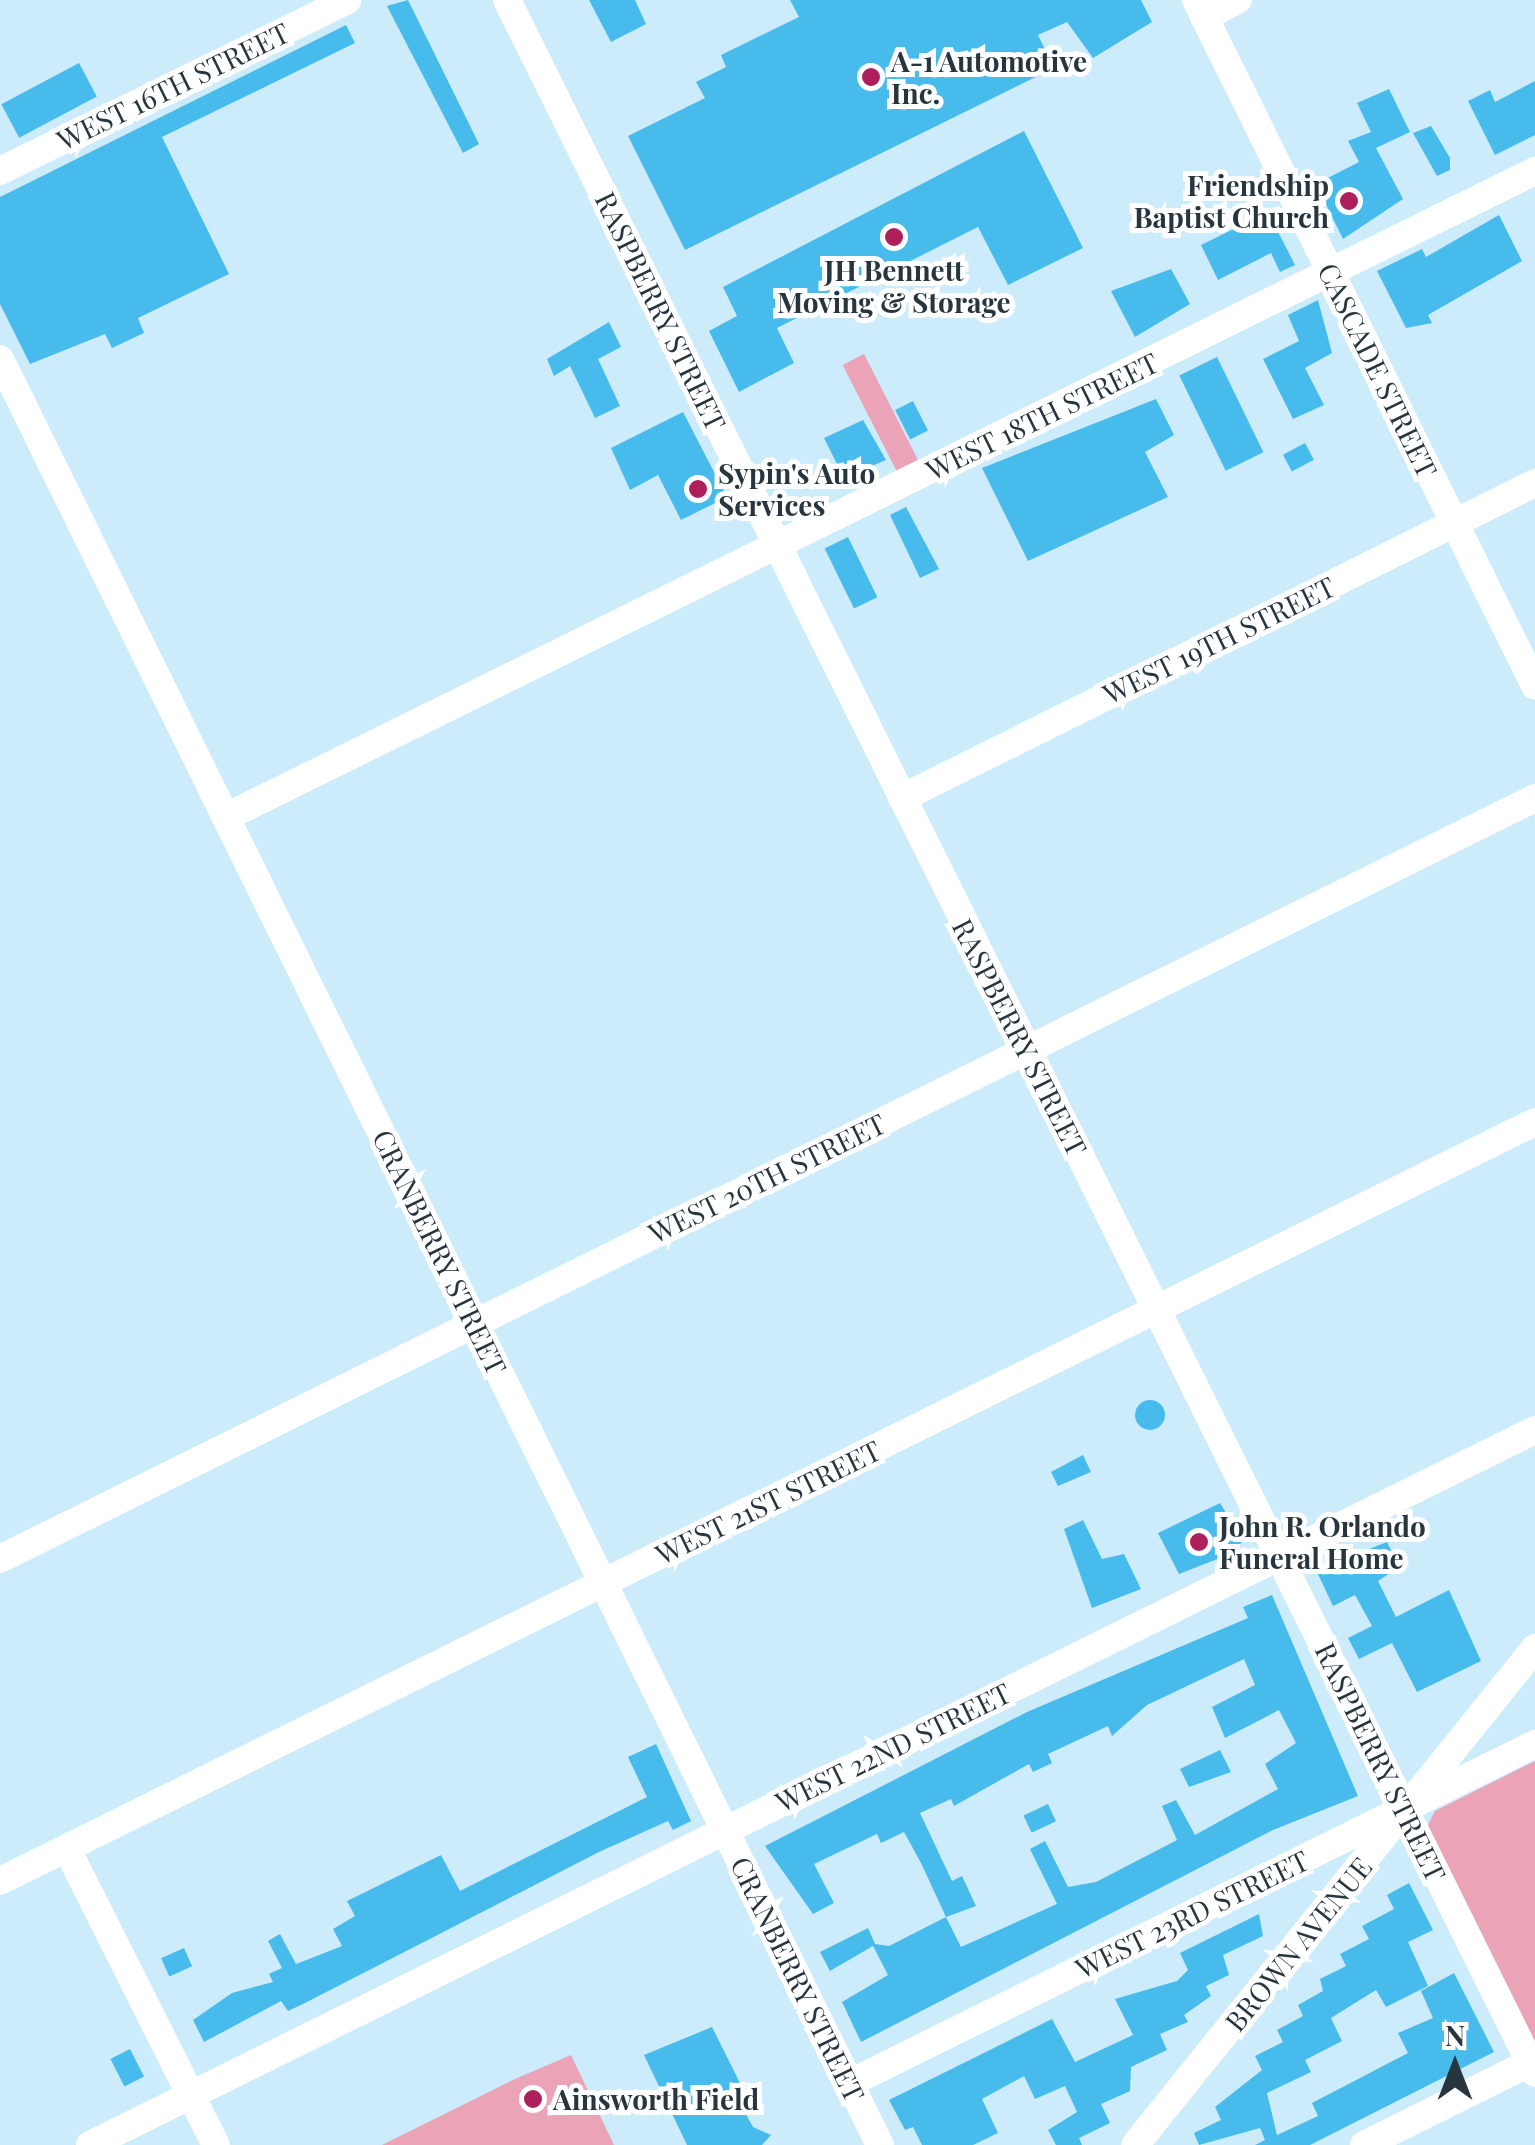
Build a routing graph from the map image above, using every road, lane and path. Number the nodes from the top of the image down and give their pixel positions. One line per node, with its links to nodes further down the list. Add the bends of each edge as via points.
1 (347, 0): 5 (street, WEST 16TH STREET)
2 (507, 0): 11 (street, RASPBERRY STREET)
3 (1238, 0): 4 (street)
4 (1200, 8): 7 (street, CASCADE STREET)
5 (0, 171)
6 (1535, 171): 7 (street, WEST 18TH STREET)
7 (1331, 273): 10 (street, CASCADE STREET); 11 (street, WEST 18TH STREET)
8 (0, 360): 15 (street, CRANBERRY STREET)
9 (1535, 483): 10 (street, WEST 19TH STREET)
10 (1452, 524): 12 (street, CASCADE STREET); 13 (street, WEST 19TH STREET)
11 (778, 546): 13 (street, RASPBERRY STREET); 15 (street, WEST 18TH STREET)
12 (1535, 686)
13 (902, 798): 16 (street, RASPBERRY STREET)
14 (1535, 798): 16 (street, WEST 20TH STREET)
15 (226, 817): 19 (street, CRANBERRY STREET)
16 (1028, 1051): 18 (street, RASPBERRY STREET); 19 (street, WEST 20TH STREET)
17 (1535, 1122): 18 (street, WEST 21ST STREET)
18 (1156, 1310): 21 (street, RASPBERRY STREET); 23 (street, WEST 21ST STREET)
19 (473, 1322): 22 (street, WEST 20TH STREET); 23 (street, CRANBERRY STREET)
20 (1535, 1430): 21 (street, WEST 22ND STREET)
21 (1279, 1556): 26 (street, RASPBERRY STREET); 27 (street, WEST 22ND STREET)
22 (0, 1560)
23 (602, 1584): 27 (street, CRANBERRY STREET); 28 (street, WEST 21ST STREET)
24 (1535, 1648): 26 (street, BROWN AVENUE)
25 (1535, 1744): 26 (street, WEST 23RD STREET)
26 (1404, 1809): 30 (street, RASPBERRY STREET); 31 (street, WEST 23RD STREET); 36 (street, BROWN AVENUE)
27 (724, 1831): 31 (street, CRANBERRY STREET); 32 (street, WEST 22ND STREET)
28 (67, 1848): 29 (street, WEST 21ST STREET); 32 (street)
29 (0, 1881)
30 (1533, 2065): 37 (street)
31 (850, 2083): 35 (street, CRANBERRY STREET)
32 (190, 2096): 33 (street, WEST 22ND STREET); 34 (street)
33 (90, 2145)
34 (216, 2145)
35 (880, 2145)
36 (1136, 2145)
37 (1364, 2145)

